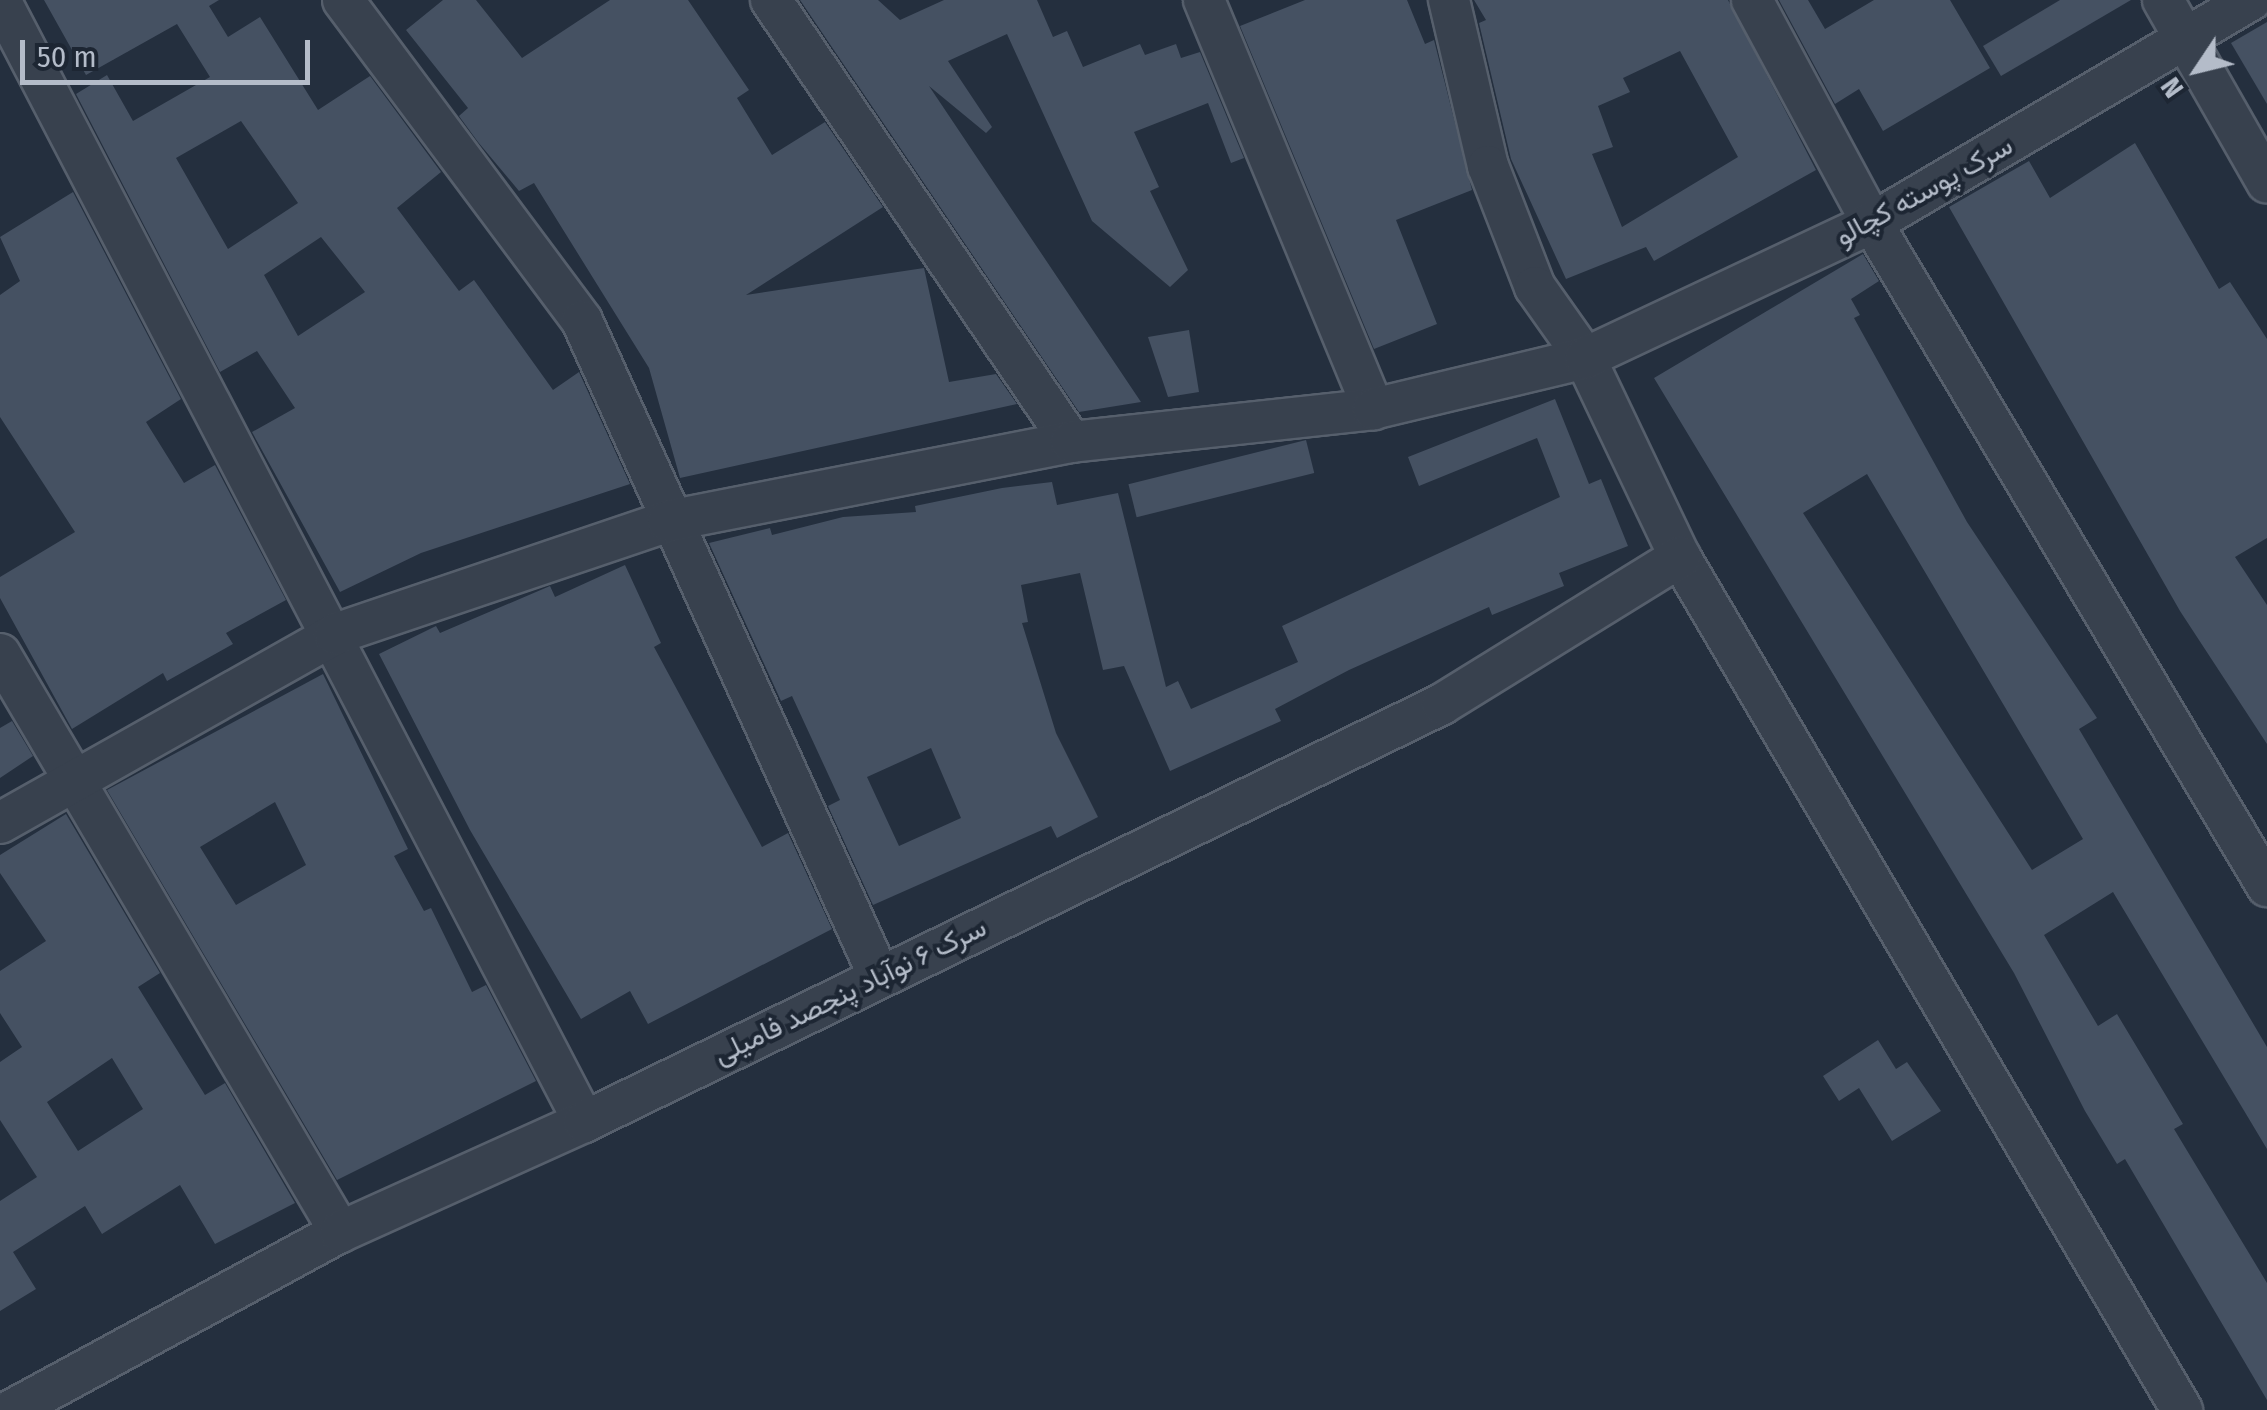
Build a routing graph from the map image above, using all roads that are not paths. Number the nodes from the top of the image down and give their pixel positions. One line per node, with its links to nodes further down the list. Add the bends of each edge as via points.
1 (0, 0): 17 (street)
2 (344, 0): 15 (street, via 582,322)
3 (771, 0): 14 (street)
4 (1204, 0): 13 (street)
5 (1450, 0): 12 (street, via 1488,166 1535,287)
6 (1752, 0): 11 (street)
7 (2163, 0): 9 (street)
8 (2250, 0): 9 (street, سرک پوسته کچالو)
9 (2186, 42): 10 (street); 11 (street, سرک پوسته کچالو)
10 (2267, 182)
11 (1872, 223): 12 (street, سرک پوسته کچالو); 21 (street)
12 (1585, 358): 13 (street, سرک پوسته کچالو); 16 (street)
13 (1373, 410): 14 (street, سرک پوسته کچالو)
14 (1072, 442): 15 (street, سرک پوسته کچالو)
15 (668, 520): 17 (street, سرک پوسته کچالو); 22 (street)
16 (1680, 557): 22 (street, سرک ۶ نوآباد پنجصد فامیلی, via 1442,704); 27 (street)
17 (335, 634): 19 (street, سرک پوسته کچالو); 23 (street)
18 (0, 654): 19 (street)
19 (72, 784): 20 (street, سرک پوسته کچالو); 24 (street)
20 (0, 823)
21 (2267, 886)
22 (879, 976): 23 (street, سرک ۶ نوآباد پنجصد فامیلی)
23 (584, 1122): 24 (street, سرک ۶ نوآباد پنجصد فامیلی)
24 (340, 1232): 26 (street, سرک ۶ نوآباد پنجصد فامیلی)
25 (0, 1396): 26 (street)
26 (10, 1410)
27 (2182, 1410)

